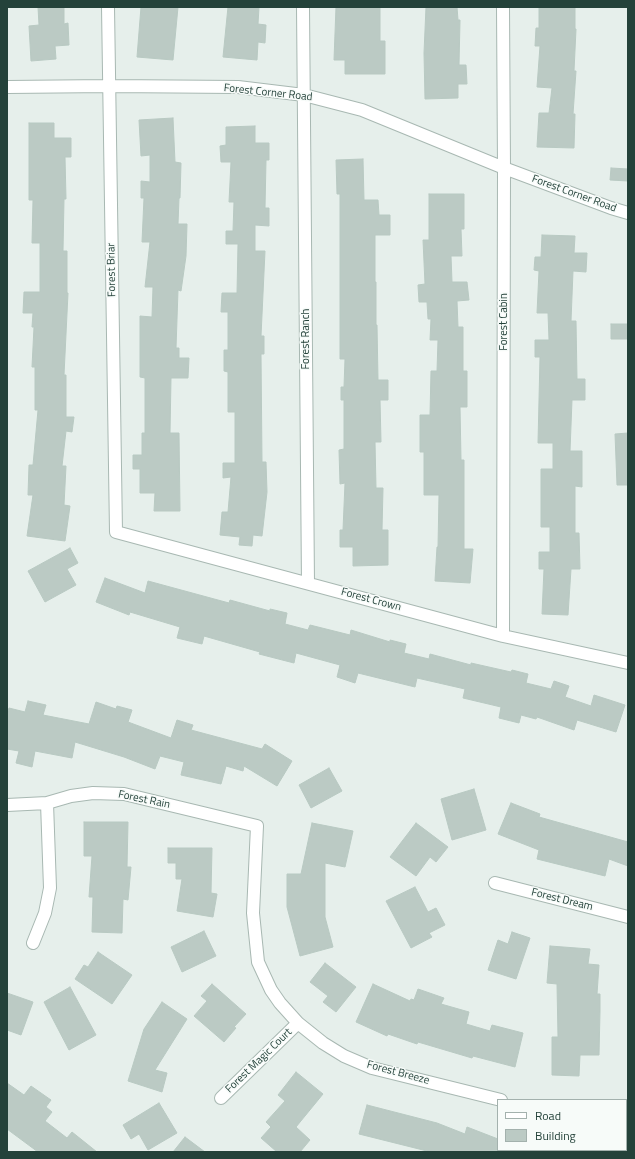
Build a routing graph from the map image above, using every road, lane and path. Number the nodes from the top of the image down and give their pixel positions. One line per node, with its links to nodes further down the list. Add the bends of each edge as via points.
1 (108, 7): 4 (street, Forest Briar)
2 (303, 7): 6 (street, Forest Ranch)
3 (503, 7): 7 (street, Forest Cabin)
4 (109, 86): 5 (street, Forest Corner Road); 6 (street, Forest Corner Road, via 238,87); 9 (street, Forest Briar)
5 (7, 87)
6 (304, 95): 7 (street, Forest Corner Road, via 362,110); 10 (street, Forest Ranch)
7 (504, 168): 8 (street, Forest Corner Road); 11 (street, Forest Cabin)
8 (628, 213)
9 (116, 532): 10 (street, Forest Crown)
10 (308, 583): 11 (street, Forest Crown)
11 (503, 636): 12 (street, Forest Crown)
12 (628, 663)
13 (47, 802): 14 (street, Forest Rain); 15 (street, Forest Rain, via 92,793 124,794); 18 (street, via 50,888 45,913)
14 (7, 805)
15 (257, 826): 19 (street, Forest Breeze, via 253,913 258,962 271,990)
16 (495, 882): 17 (street, Forest Dream)
17 (628, 916)
18 (33, 943)
19 (298, 1023): 20 (street, Forest Magic Court); 21 (street, Forest Breeze, via 344,1056 372,1068)
20 (221, 1098)
21 (497, 1099)

